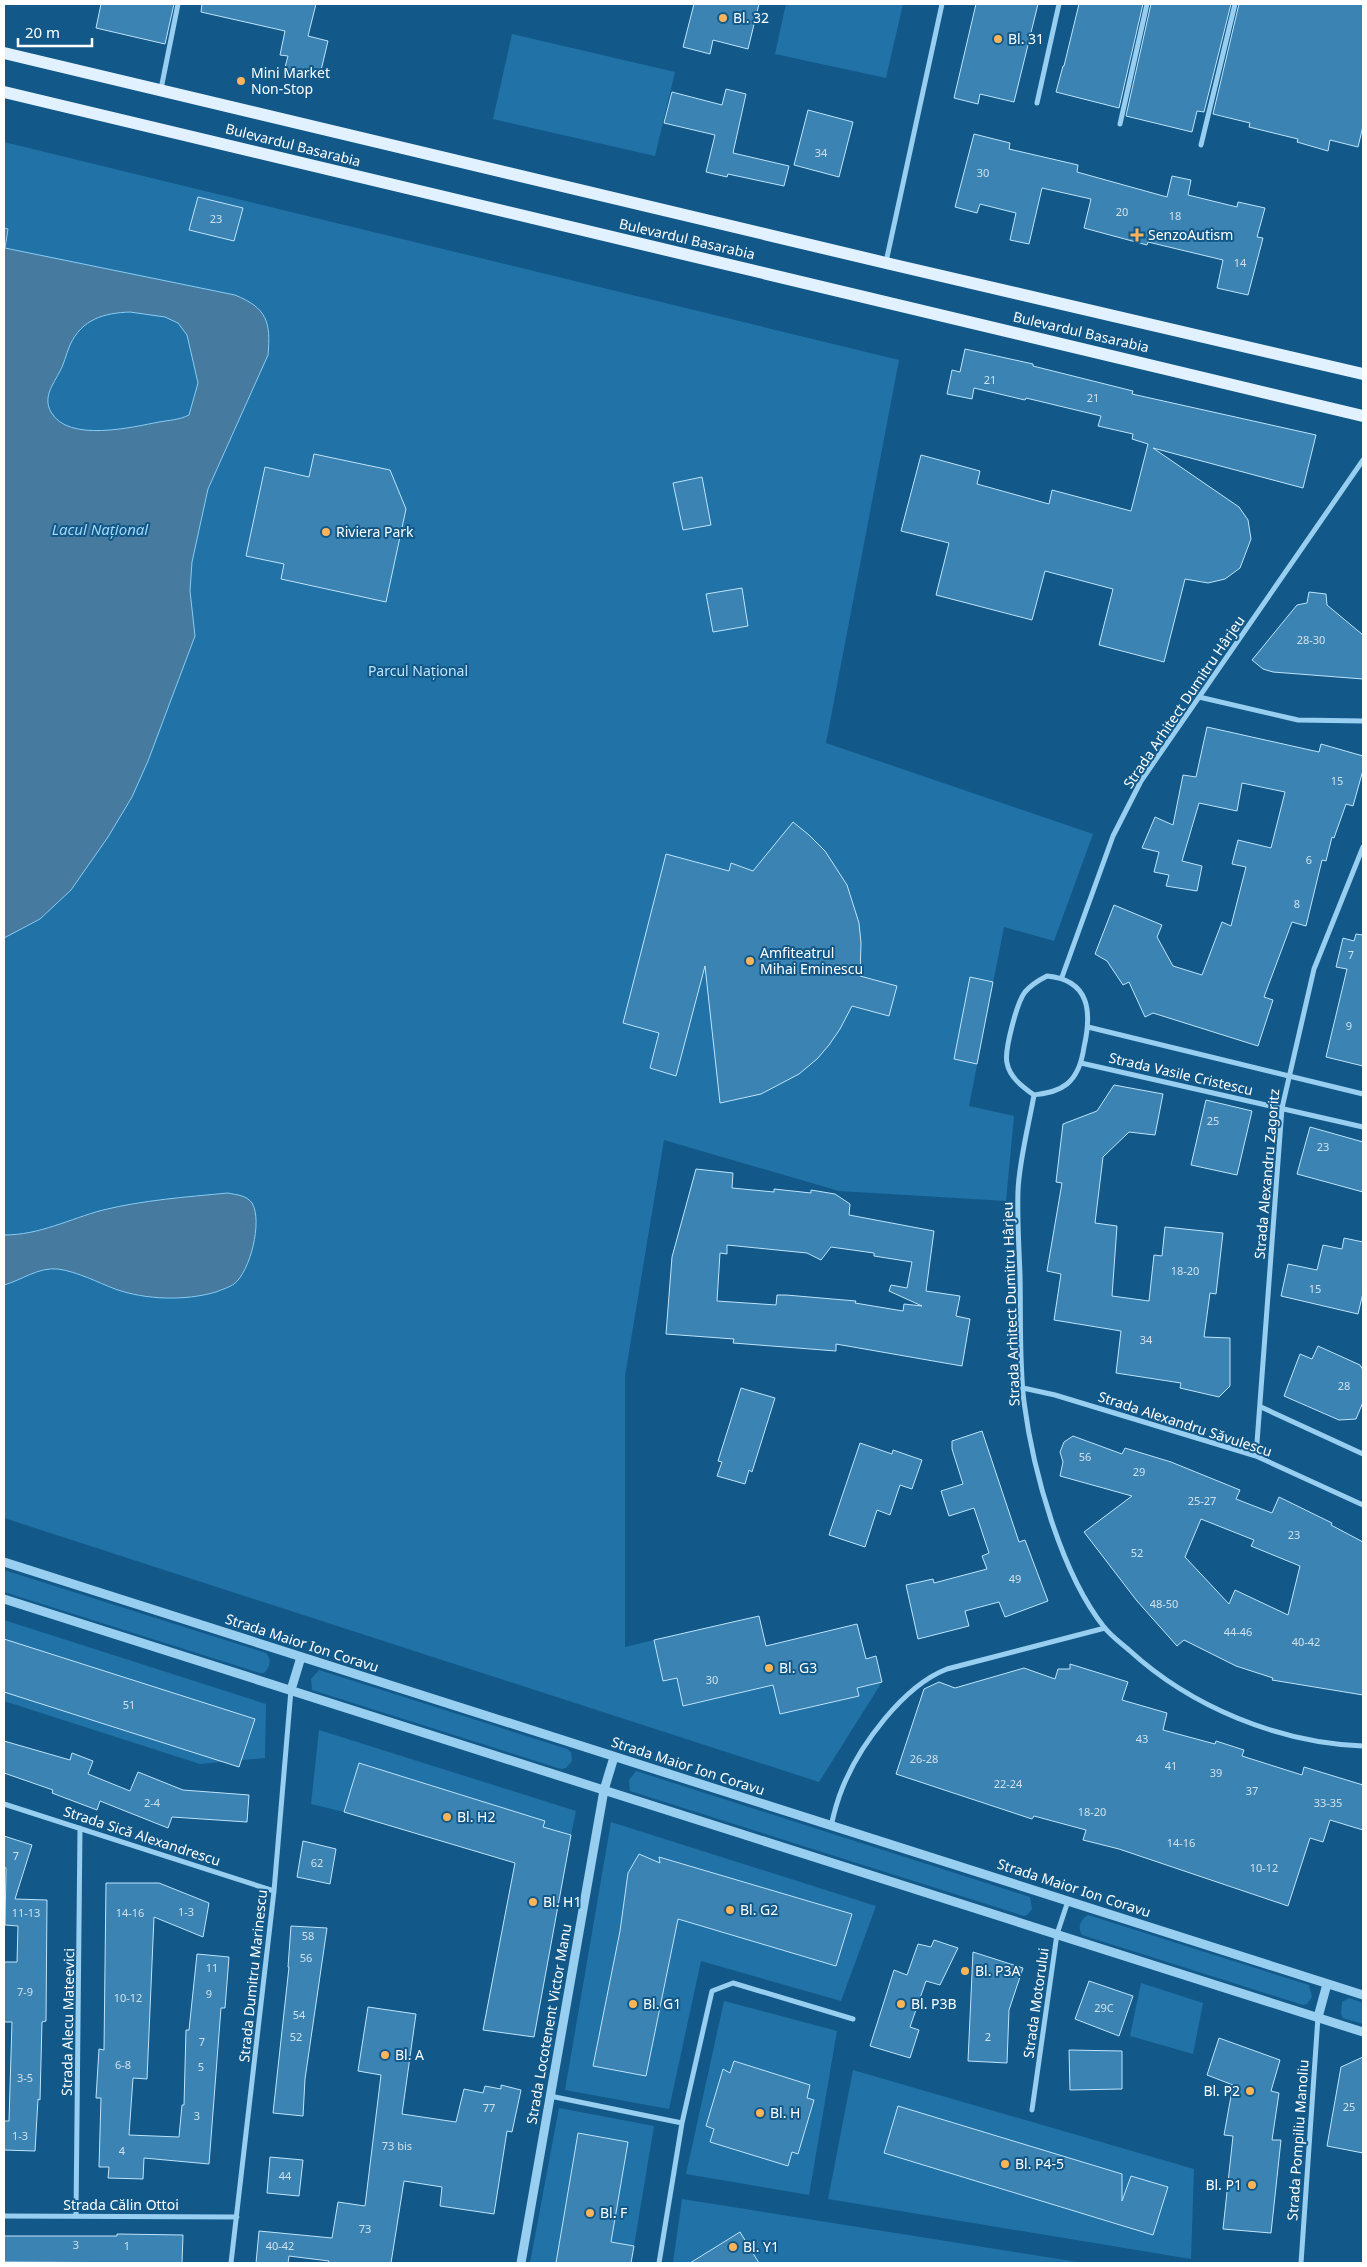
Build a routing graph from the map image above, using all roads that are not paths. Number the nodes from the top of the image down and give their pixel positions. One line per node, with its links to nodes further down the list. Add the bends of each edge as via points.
1 (178, 4): 7 (street)
2 (942, 4): 12 (street)
3 (1059, 4): 9 (street)
4 (1147, 4): 10 (street)
5 (1235, 4): 11 (street)
6 (4, 53): 7 (main road, Bulevardul Basarabia)
7 (160, 90): 12 (main road, Bulevardul Basarabia)
8 (4, 92): 14 (main road, Bulevardul Basarabia)
9 (1036, 103)
10 (1120, 124)
11 (1201, 145)
12 (886, 264): 13 (main road, Bulevardul Basarabia)
13 (1363, 374)
14 (1363, 416)
15 (1363, 460): 16 (street, Strada Arhitect Dumitru Hârjeu)
16 (1199, 697): 17 (street, via 1298,720); 19 (street, Strada Arhitect Dumitru Hârjeu, via 1141,781 1113,836)
17 (1363, 721)
18 (1363, 847): 22 (street, Strada Alexandru Zagoritz, via 1314,969)
19 (1062, 977): 20 (street, via 1074,984 1084,998); 24 (street, via 1047,976 1035,983 1024,992 1018,1005 1006,1063 1021,1086)
20 (1088, 1027): 21 (street); 22 (street, Strada Vasile Cristescu)
21 (1081, 1063): 24 (street, via 1066,1085 1052,1093); 25 (street, Strada Vasile Cristescu)
22 (1288, 1076): 23 (street, Strada Vasile Cristescu); 25 (street, Strada Alexandru Zagoritz)
23 (1363, 1094)
24 (1034, 1095): 27 (street, Strada Arhitect Dumitru Hârjeu, via 1018,1189)
25 (1282, 1108): 26 (street, Strada Vasile Cristescu); 28 (street, Strada Alexandru Zagoritz)
26 (1363, 1128)
27 (1023, 1388): 30 (street, Strada Alexandru Săvulescu); 34 (street, Strada Arhitect Dumitru Hârjeu, via 1036,1460 1063,1552)
28 (1261, 1407): 29 (street); 30 (street, Strada Alexandru Zagoritz)
29 (1363, 1454)
30 (1256, 1456): 31 (street, Strada Alexandru Săvulescu)
31 (1363, 1505)
32 (4, 1562): 35 (street, Strada Maior Ion Coravu)
33 (4, 1599): 36 (street)
34 (1105, 1628): 37 (street, Strada Arhitect Dumitru Hârjeu, via 1144,1663 1180,1689 1229,1714 1278,1732); 41 (street, via 933,1674 896,1707 866,1746 842,1788)
35 (302, 1657): 36 (street); 38 (street, Strada Maior Ion Coravu)
36 (291, 1690): 39 (street); 43 (street, Strada Dumitru Marinescu)
37 (1363, 1746)
38 (614, 1757): 39 (street, Strada Locotenent Victor Manu); 41 (street, Strada Maior Ion Coravu)
39 (604, 1790): 45 (street); 51 (street, Strada Locotenent Victor Manu)
40 (4, 1804): 42 (street, Strada Sică Alexandrescu)
41 (830, 1826): 44 (street, Strada Maior Ion Coravu)
42 (80, 1828): 43 (street, Strada Sică Alexandrescu); 55 (street, Strada Alecu Mateevici)
43 (274, 1891): 56 (street, Strada Dumitru Marinescu)
44 (1068, 1901): 45 (street, Strada Motorului); 46 (street, Strada Maior Ion Coravu)
45 (1057, 1934): 48 (street); 52 (street, Strada Motorului)
46 (1327, 1984): 47 (street, Strada Maior Ion Coravu); 48 (street)
47 (1363, 1995)
48 (1318, 2018): 50 (street); 60 (street, Strada Pompiliu Manoliu)
49 (853, 2019): 53 (street, via 733,1983 712,1991)
50 (1363, 2032)
51 (550, 2096): 53 (street); 58 (street, Strada Locotenent Victor Manu)
52 (1032, 2110)
53 (682, 2123): 59 (street)
54 (4, 2216): 55 (street, Strada Călin Ottoi)
55 (76, 2216): 56 (street, Strada Călin Ottoi)
56 (238, 2216): 57 (street, Strada Dumitru Marinescu)
57 (231, 2263)
58 (521, 2263)
59 (659, 2263)
60 (1301, 2263)

